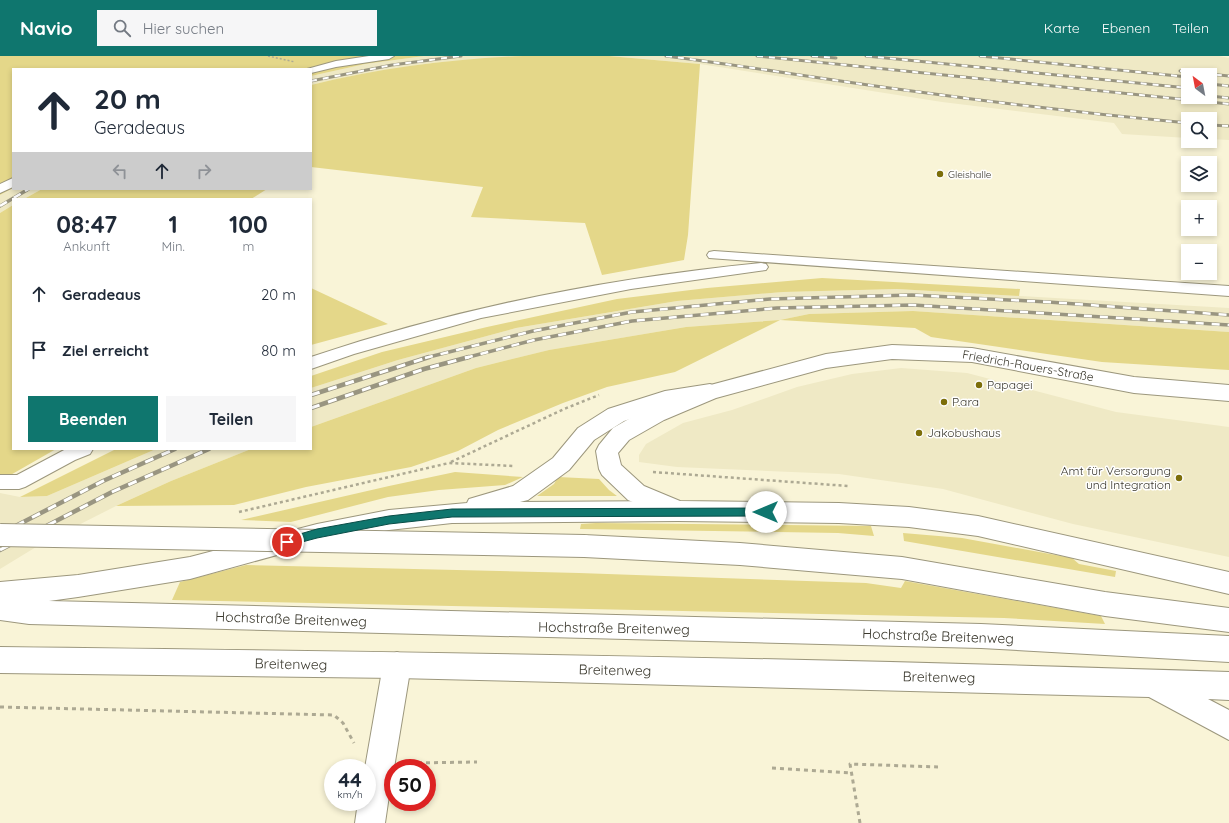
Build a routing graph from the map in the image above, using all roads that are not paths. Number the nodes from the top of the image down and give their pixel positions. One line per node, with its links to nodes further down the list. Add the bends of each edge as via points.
1 (389, 56): 2 (lane)
2 (312, 70)
3 (12, 183): 4 (lane)
4 (0, 189)
5 (714, 255): 6 (lane)
6 (811, 262): 7 (lane); 8 (lane, via 711,272 630,284 481,313)
7 (1229, 291)
8 (312, 363)
9 (710, 392): 10 (main road, Friedrich-Rauers-Straße, via 826,361 892,352 972,355 1134,385); 13 (main road, via 656,414 621,434 607,452 610,469 636,493); 14 (main road, via 665,399 616,415 586,434 556,468 520,493)
10 (1229, 393)
11 (82, 450): 12 (lane, via 19,482)
12 (0, 482)
13 (678, 511): 14 (main road); 16 (main road, via 839,513 909,517 978,526)
14 (452, 513): 17 (main road, via 389,520 317,534 212,563 144,576)
15 (0, 535): 19 (main road, bridge, via 584,546 740,554 902,568 1105,604)
16 (1229, 582)
17 (0, 594)
18 (0, 608): 20 (main road, Hochstraße Breitenweg, via 37,612 981,636)
19 (1229, 620)
20 (1229, 649)
21 (0, 660): 22 (main road, Breitenweg)
22 (397, 665): 23 (main road, Breitenweg); 26 (main road)
23 (1153, 684): 24 (main road, Breitenweg); 25 (main road)
24 (1229, 686)
25 (1229, 726)
26 (370, 823)

